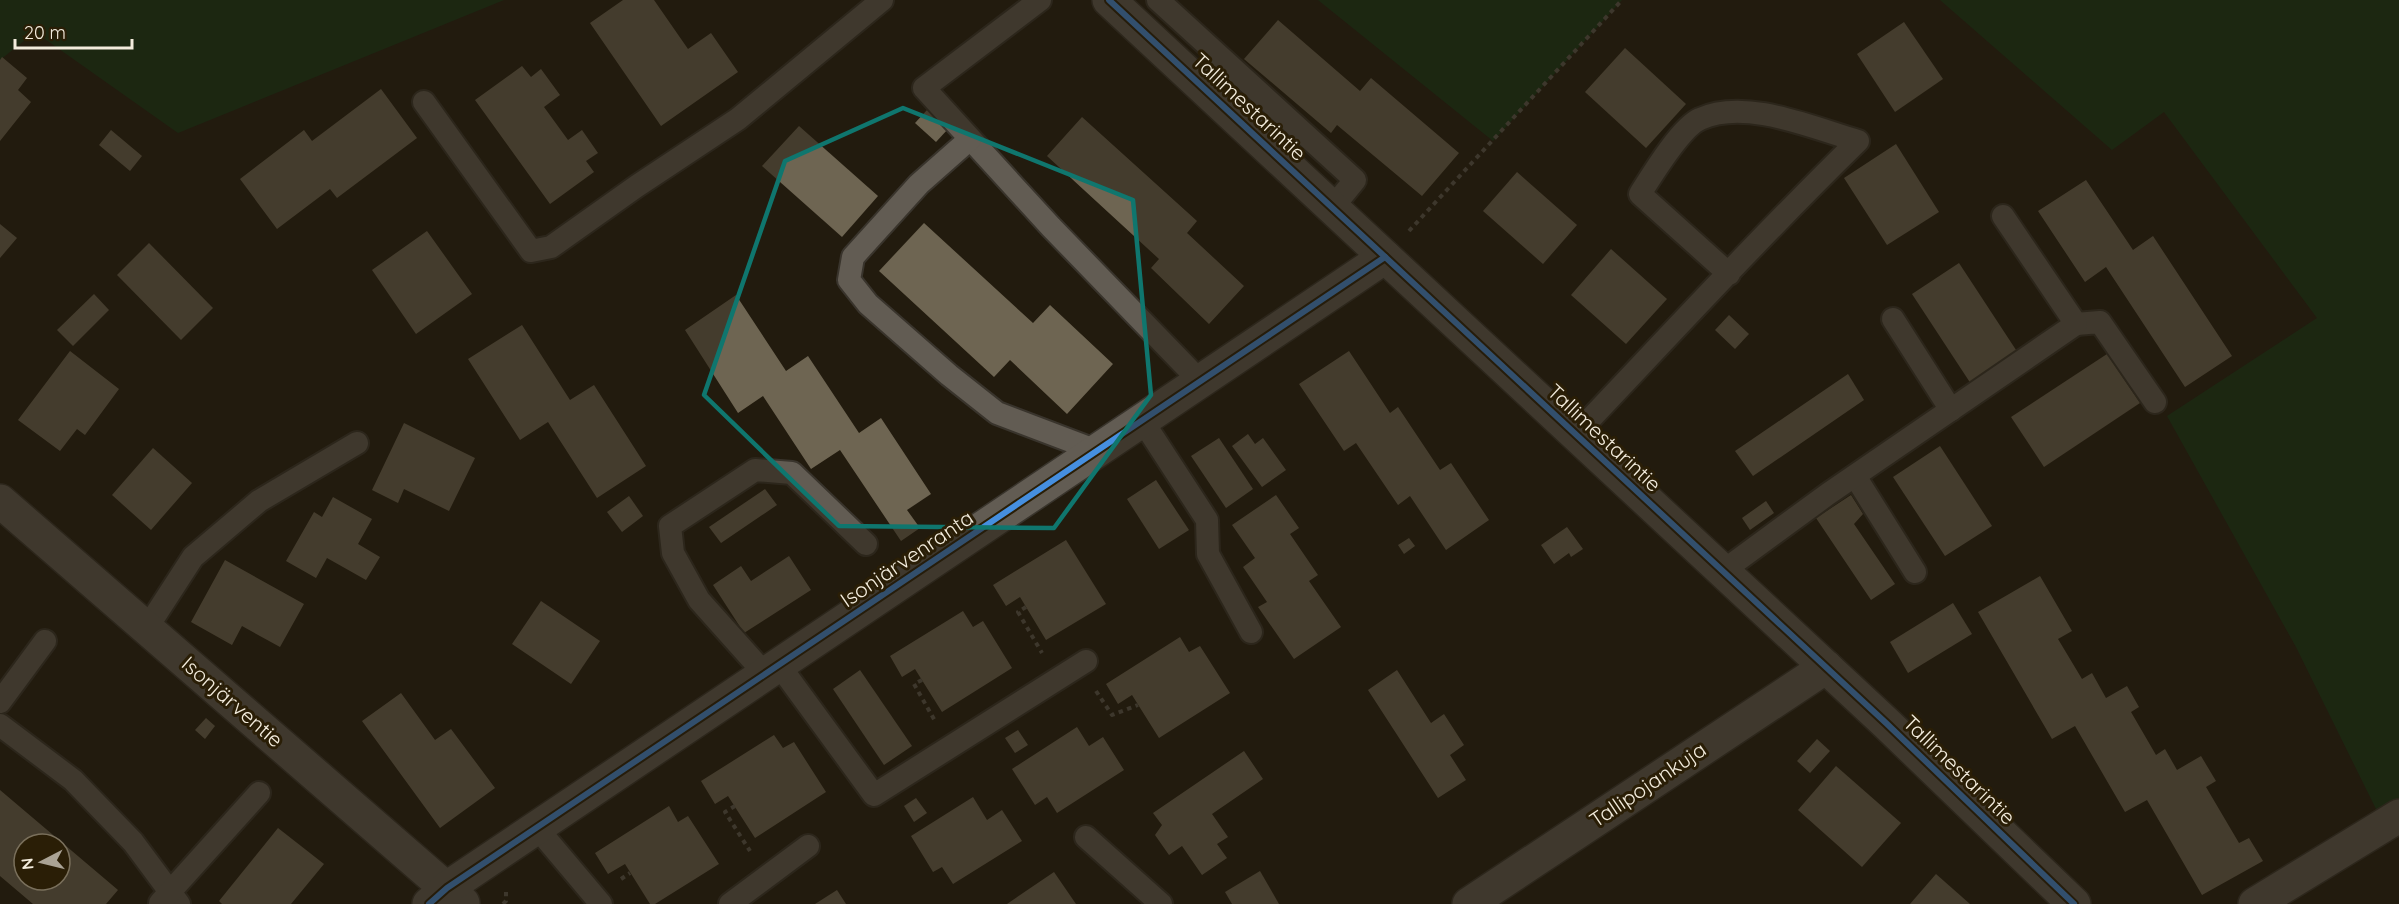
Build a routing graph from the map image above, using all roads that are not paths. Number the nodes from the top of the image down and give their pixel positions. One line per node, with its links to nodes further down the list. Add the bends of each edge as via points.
1 (882, 0): 5 (lane, via 738,119 551,247 531,251)
2 (1040, 0): 6 (lane, via 924,88)
3 (1109, 0): 7 (street, Tallimestarintie)
4 (1158, 0): 7 (lane, via 1355,180)
5 (424, 102)
6 (970, 139): 13 (lane); 19 (lane, via 920,184 853,257 849,280 868,304 997,413)
7 (1332, 207): 9 (street, Tallimestarintie)
8 (2003, 216): 12 (lane)
9 (1385, 256): 13 (street, Isonjärvenranta); 17 (street, Tallimestarintie)
10 (1729, 274): 10 (lane, via 1803,195 1858,141 1756,112 1721,113 1699,119 1670,148 1640,194); 17 (lane)
11 (1893, 319): 15 (lane)
12 (2076, 324): 14 (lane, via 2100,322); 15 (lane)
13 (1200, 381): 16 (street, Isonjärvenranta)
14 (2155, 402)
15 (1950, 410): 20 (lane)
16 (1142, 420): 19 (street, Isonjärvenranta); 26 (lane, via 1207,520 1208,554)
17 (1576, 434): 23 (street, Tallimestarintie)
18 (357, 443): 25 (lane, via 259,501 193,557)
19 (1096, 451): 30 (street, Isonjärvenranta)
20 (1855, 476): 23 (lane); 24 (lane)
21 (0, 501): 25 (street, Isonjärventie)
22 (866, 544): 30 (lane, via 792,473 755,470 670,526 673,553 699,600)
23 (1723, 571): 29 (street, Tallimestarintie)
24 (1915, 572)
25 (147, 628): 38 (street, Isonjärventie)
26 (1251, 632)
27 (45, 641): 31 (lane)
28 (1083, 663): 30 (lane, via 874,795)
29 (1826, 667): 43 (street, Tallipojankuja); 44 (street, Tallimestarintie)
30 (772, 669): 35 (street, Isonjärvenranta)
31 (0, 702)
32 (0, 725): 39 (lane, via 73,780 134,842)
33 (259, 793): 39 (lane)
34 (2399, 816): 45 (street)
35 (537, 828): 38 (street, Isonjärvenranta); 40 (lane)
36 (1086, 837): 42 (lane)
37 (808, 846): 41 (lane)
38 (447, 899)
39 (169, 900)
40 (601, 904)
41 (730, 904)
42 (1161, 904)
43 (1469, 904)
44 (2074, 904)
45 (2255, 904)

